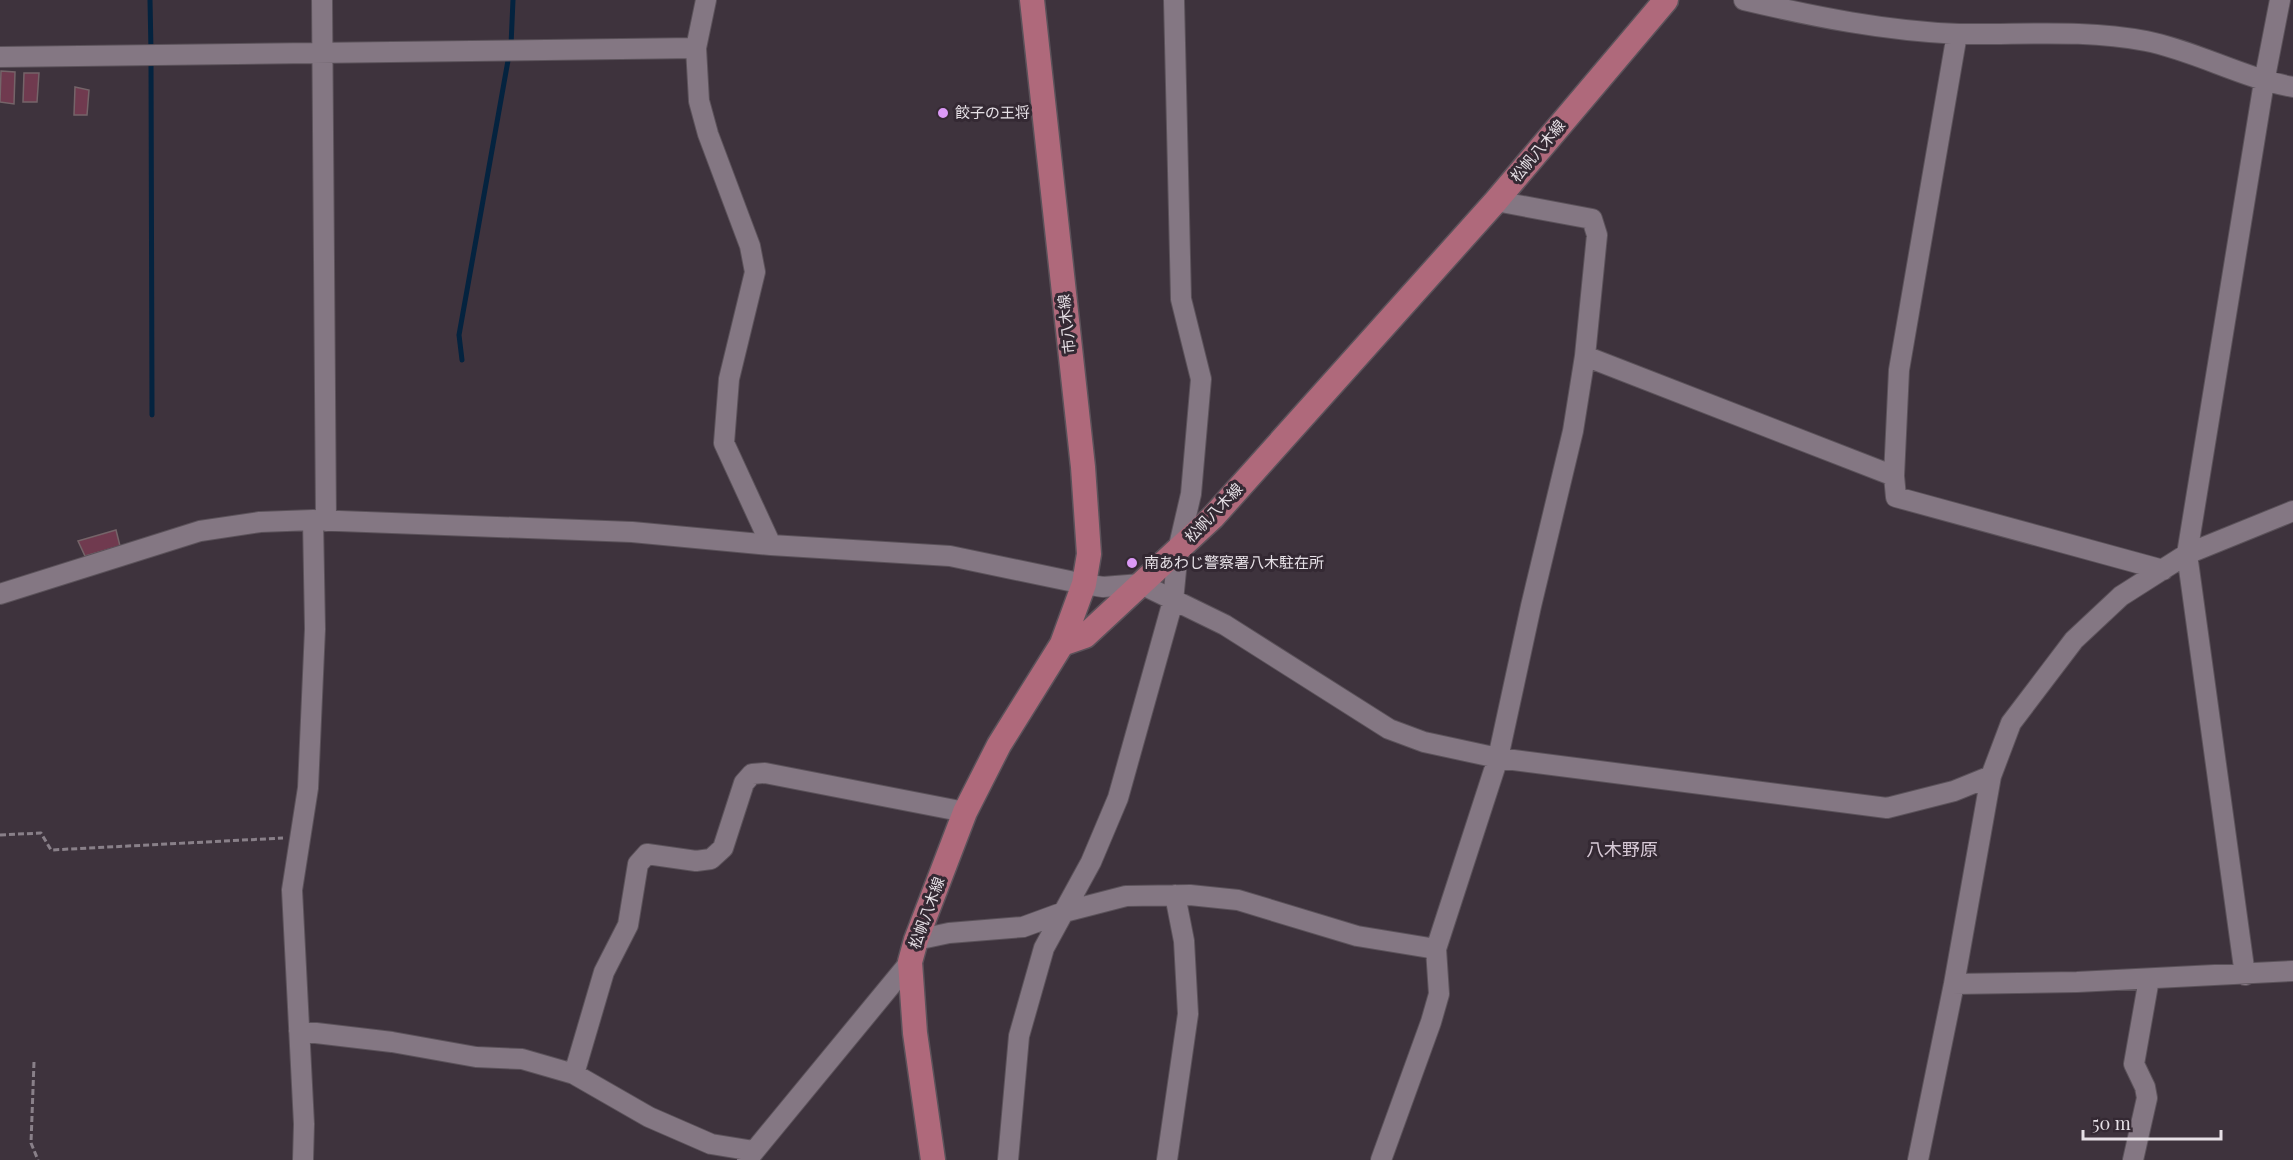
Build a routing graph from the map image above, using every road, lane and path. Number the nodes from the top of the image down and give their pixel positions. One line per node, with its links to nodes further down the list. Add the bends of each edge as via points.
1 (322, 0): 10 (street)
2 (706, 0): 9 (street)
3 (1032, 0): 23 (main road, 市八木線, via 1083,467 1089,554)
4 (1174, 0): 20 (street, via 1181,299 1201,379 1191,494)
5 (1666, 0): 14 (main road, 松帆八木線)
6 (1744, 0): 8 (street, via 1832,21)
7 (2280, 0): 12 (street)
8 (1957, 34): 12 (street, via 2084,34 2145,41); 16 (street, via 1899,370)
9 (696, 48): 10 (street); 19 (street, via 699,101 750,246 755,272 729,379 724,443)
10 (322, 54): 11 (street); 18 (street)
11 (0, 57)
12 (2264, 82): 13 (street); 21 (street)
13 (2293, 87)
14 (1496, 201): 15 (street, via 1592,219 1597,235); 20 (main road, 松帆八木線)
15 (1585, 356): 16 (street); 28 (street, via 1573,431)
16 (1894, 476): 22 (street, via 1896,497)
17 (2293, 511): 21 (street)
18 (320, 521): 19 (street, via 632,532); 25 (street, via 260,522 200,531); 32 (street, via 308,788)
19 (771, 545): 23 (street, via 950,556)
20 (1178, 550): 24 (main road, 松帆八木線); 26 (street)
21 (2187, 554): 22 (street); 38 (street)
22 (2163, 570): 29 (street, via 2121,596 2074,640 2011,723)
23 (1084, 584): 24 (street); 27 (main road, 市八木線)
24 (1142, 584): 26 (street); 27 (main road, 松帆八木線, via 1085,636)
25 (0, 594)
26 (1173, 601): 28 (street, via 1225,625 1389,729 1425,742); 34 (street, via 1118,798)
27 (1062, 644): 30 (main road, 松帆八木線, via 999,745)
28 (1498, 758): 29 (street, via 1887,808 1954,791); 35 (street)
29 (1991, 776): 40 (street)
30 (965, 812): 36 (main road, 松帆八木線); 43 (street, via 765,773 752,774 744,783 723,848 711,859 696,861 646,854 638,864 628,925 604,972)
31 (0, 835): 32 (path, via 41,833 51,850)
32 (300, 837): 41 (street, via 292,890)
33 (1175, 896): 34 (street, via 1126,896); 35 (street, via 1238,900 1357,936); 49 (street, via 1184,942 1188,1014)
34 (1064, 912): 36 (street, via 1023,927 948,933); 48 (street, via 1044,948 1019,1036)
35 (1436, 949): 50 (street, via 1439,994)
36 (913, 951): 44 (street); 47 (main road, 松帆八木線, via 915,1033)
37 (2293, 971): 38 (street)
38 (2245, 975): 39 (street)
39 (2149, 979): 40 (street); 52 (street, via 2134,1064 2147,1098)
40 (1954, 984): 51 (street)
41 (299, 1031): 43 (street, via 476,1057 522,1059); 46 (street)
42 (34, 1062): 45 (path, via 31,1143)
43 (574, 1074): 44 (street, via 649,1117 711,1144)
44 (750, 1155)
45 (38, 1160)
46 (303, 1160)
47 (933, 1160)
48 (1008, 1160)
49 (1167, 1160)
50 (1381, 1160)
51 (1918, 1160)
52 (2133, 1160)

